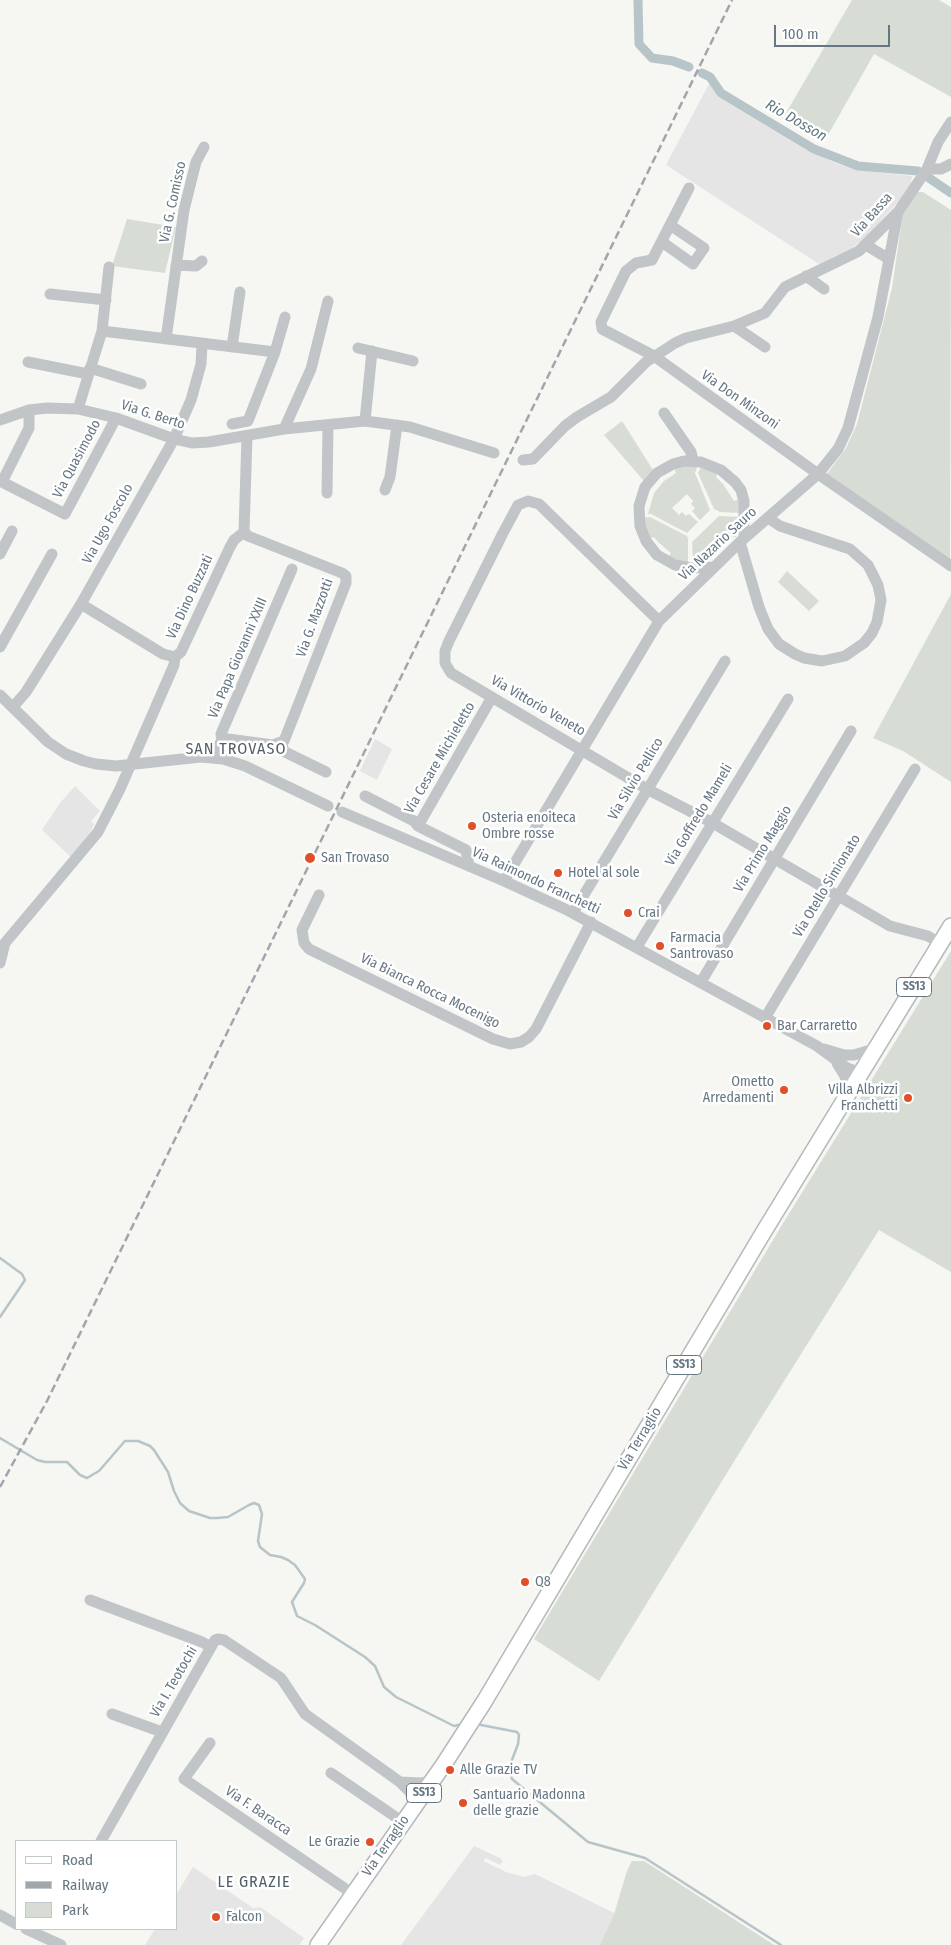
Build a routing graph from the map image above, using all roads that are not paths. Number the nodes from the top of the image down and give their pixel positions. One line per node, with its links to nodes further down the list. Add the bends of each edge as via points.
1 (951, 122): 4 (street, Via Bassa, via 938,142)
2 (204, 147): 12 (street, Via G. Comisso, via 196,162 184,210)
3 (951, 164): 4 (street)
4 (927, 170): 6 (street, Via Bassa)
5 (689, 188): 7 (street, Via Don Minzoni)
6 (898, 212): 9 (street, Via Bassa); 11 (street, Via Nazario Sauro)
7 (670, 225): 8 (street, Via Don Minzoni); 8 (street, via 704,248 694,264)
8 (662, 242): 30 (street, Via Don Minzoni, via 652,260 628,267 600,325 604,331)
9 (866, 245): 11 (street); 14 (street, Via Bassa)
10 (202, 260): 12 (street, via 196,266)
11 (889, 260): 50 (street, Via Nazario Sauro, via 878,317 848,428 838,449)
12 (176, 265): 23 (street, Via G. Comisso)
13 (109, 267): 18 (street)
14 (806, 276): 15 (street); 21 (street, Via Bassa, via 784,287 765,313)
15 (824, 289)
16 (240, 292): 25 (street)
17 (50, 294): 18 (street)
18 (106, 300): 22 (street)
19 (328, 301): 44 (street, via 311,369)
20 (285, 317): 29 (street)
21 (734, 326): 26 (street); 30 (street, Via Bassa, via 686,338)
22 (102, 331): 23 (street); 33 (street)
23 (166, 339): 24 (street)
24 (202, 344): 25 (street); 46 (street, Via Ugo Foscolo, via 201,364 191,400)
25 (232, 347): 29 (street)
26 (765, 347)
27 (358, 348): 28 (street)
28 (372, 351): 31 (street); 40 (street)
29 (275, 352): 41 (street, via 248,421)
30 (654, 356): 48 (street, Via Bassa, via 611,397 565,426 533,459); 50 (street, Via Don Minzoni)
31 (414, 360)
32 (28, 362): 33 (street)
33 (89, 371): 34 (street); 35 (street)
34 (141, 384)
35 (78, 409): 36 (street, Via G. Berto); 38 (street, Via G. Berto)
36 (29, 410): 38 (street, Via Quasimodo, via 29,428 2,482 65,514); 39 (street, Via G. Berto)
37 (664, 413): 49 (street)
38 (116, 418): 46 (street, Via G. Berto)
39 (0, 420)
40 (365, 422): 42 (street, Via G. Berto); 43 (street, Via G. Berto)
41 (232, 424)
42 (328, 425): 44 (street, Via G. Berto); 52 (street)
43 (397, 425): 47 (street, Via G. Berto); 51 (street, via 390,477)
44 (284, 429): 45 (street, Via G. Berto)
45 (247, 436): 46 (street, Via G. Berto, via 192,443); 55 (street)
46 (174, 439): 62 (street, Via Ugo Foscolo)
47 (494, 453)
48 (523, 460)
49 (693, 460): 56 (street, via 721,470 741,490 744,501); 60 (street, via 673,464 651,479 639,506 640,526 646,541 662,560 691,568)
50 (818, 474): 53 (street, Via Nazario Sauro); 59 (street, Via Don Minzoni)
51 (385, 490)
52 (327, 493)
53 (768, 518): 56 (street, Via Nazario Sauro); 56 (street, via 780,526 850,549 868,565 881,600 877,622 864,643 845,656 822,661 804,658 779,644 768,629 759,606)
54 (12, 531): 57 (street)
55 (244, 532): 65 (street, Via Dino Buzzati, via 230,547 181,652); 73 (street, Via G. Mazzotti, via 346,576 286,737)
56 (742, 540): 60 (street, Via Nazario Sauro)
57 (0, 554)
58 (52, 554): 64 (street)
59 (951, 566)
60 (714, 567): 63 (street, Via Nazario Sauro)
61 (292, 569): 72 (street, Via Papa Giovanni XXIII, via 221,734)
62 (81, 604): 65 (street, via 163,654); 70 (street, Via Ugo Foscolo, via 26,692)
63 (659, 621): 68 (street, Via Vittorio Veneto, via 539,504 522,502 503,532 446,651 445,663 451,673); 74 (street, Via Nazario Sauro)
64 (0, 647)
65 (175, 656): 76 (street, Via Dino Buzzati, via 174,665)
66 (725, 661): 79 (street, Via Silvio Pellico)
67 (0, 695): 70 (street)
68 (492, 697): 74 (street, Via Vittorio Veneto); 84 (street, Via Cesare Michieletto)
69 (788, 698): 83 (street, Via Goffredo Mameli)
70 (13, 707): 76 (street, via 48,742 66,754 96,764)
71 (851, 731): 85 (street, Via Primo Maggio)
72 (222, 740): 73 (street); 75 (street, Via Papa Giovanni XXIII)
73 (280, 743): 78 (street, via 285,752)
74 (582, 750): 79 (street, Via Vittorio Veneto); 87 (street, Via Nazario Sauro)
75 (212, 757): 76 (street); 81 (street, via 245,766)
76 (129, 765): 95 (street, Via Dino Buzzati, via 98,832 5,942)
77 (915, 769): 89 (street, Via Otello Simionato)
78 (326, 772)
79 (647, 789): 83 (street, Via Vittorio Veneto); 90 (street, Via Silvio Pellico)
80 (365, 796): 84 (street)
81 (328, 806)
82 (342, 812): 86 (street, Via Raimondo Franchetti)
83 (712, 822): 85 (street, Via Vittorio Veneto); 94 (street, Via Goffredo Mameli)
84 (418, 826): 86 (street, Via Cesare Michieletto, via 466,850)
85 (774, 860): 89 (street, Via Vittorio Veneto); 96 (street, Via Primo Maggio)
86 (469, 866): 87 (street, Via Raimondo Franchetti)
87 (504, 881): 90 (street, Via Raimondo Franchetti)
88 (319, 895): 91 (street, Via Bianca Rocca Mocenigo, via 302,930 304,943 309,949 493,1039 510,1044 521,1042 536,1029)
89 (838, 897): 93 (street, Via Vittorio Veneto, via 890,926 928,936); 97 (street, Via Otello Simionato)
90 (573, 913): 91 (street, Via Raimondo Franchetti)
91 (591, 922): 94 (street, Via Raimondo Franchetti)
92 (951, 926): 93 (main road, Via Terraglio / SS13)
93 (940, 944): 98 (main road, Via Terraglio / SS13)
94 (637, 947): 96 (street, Via Raimondo Franchetti)
95 (0, 963)
96 (701, 982): 97 (street, Via Raimondo Franchetti)
97 (765, 1018): 99 (street, Via Raimondo Franchetti)
98 (877, 1048): 99 (street, Via Raimondo Franchetti); 100 (main road, Via Terraglio / SS13)
99 (839, 1057): 100 (street, Via Raimondo Franchetti, via 850,1059); 101 (street)
100 (862, 1073): 101 (main road, Via Terraglio / SS13)
101 (848, 1095): 108 (main road, Via Terraglio / SS13, via 484,1702)
102 (90, 1600): 103 (street)
103 (211, 1647): 105 (street, Via I. Teotochi); 109 (street, Via I. Teotochi, via 214,1640 224,1640 281,1678 305,1714)
104 (112, 1714): 105 (street)
105 (162, 1732): 112 (street, Via I. Teotochi)
106 (210, 1743): 113 (street, Via F. Baracca, via 184,1779)
107 (331, 1774): 111 (street)
108 (433, 1780): 109 (street); 110 (main road, Via Terraglio / SS13)
109 (400, 1782): 110 (street, Via I. Teotochi)
110 (416, 1804): 111 (main road, Via Terraglio / SS13)
111 (403, 1822): 113 (main road, Via Terraglio / SS13)
112 (102, 1840)
113 (353, 1894): 119 (main road, Via Terraglio / SS13)
114 (0, 1915): 115 (street)
115 (15, 1923)
116 (28, 1930): 118 (street)
117 (54, 1930): 118 (street)
118 (56, 1943)
119 (318, 1945)

